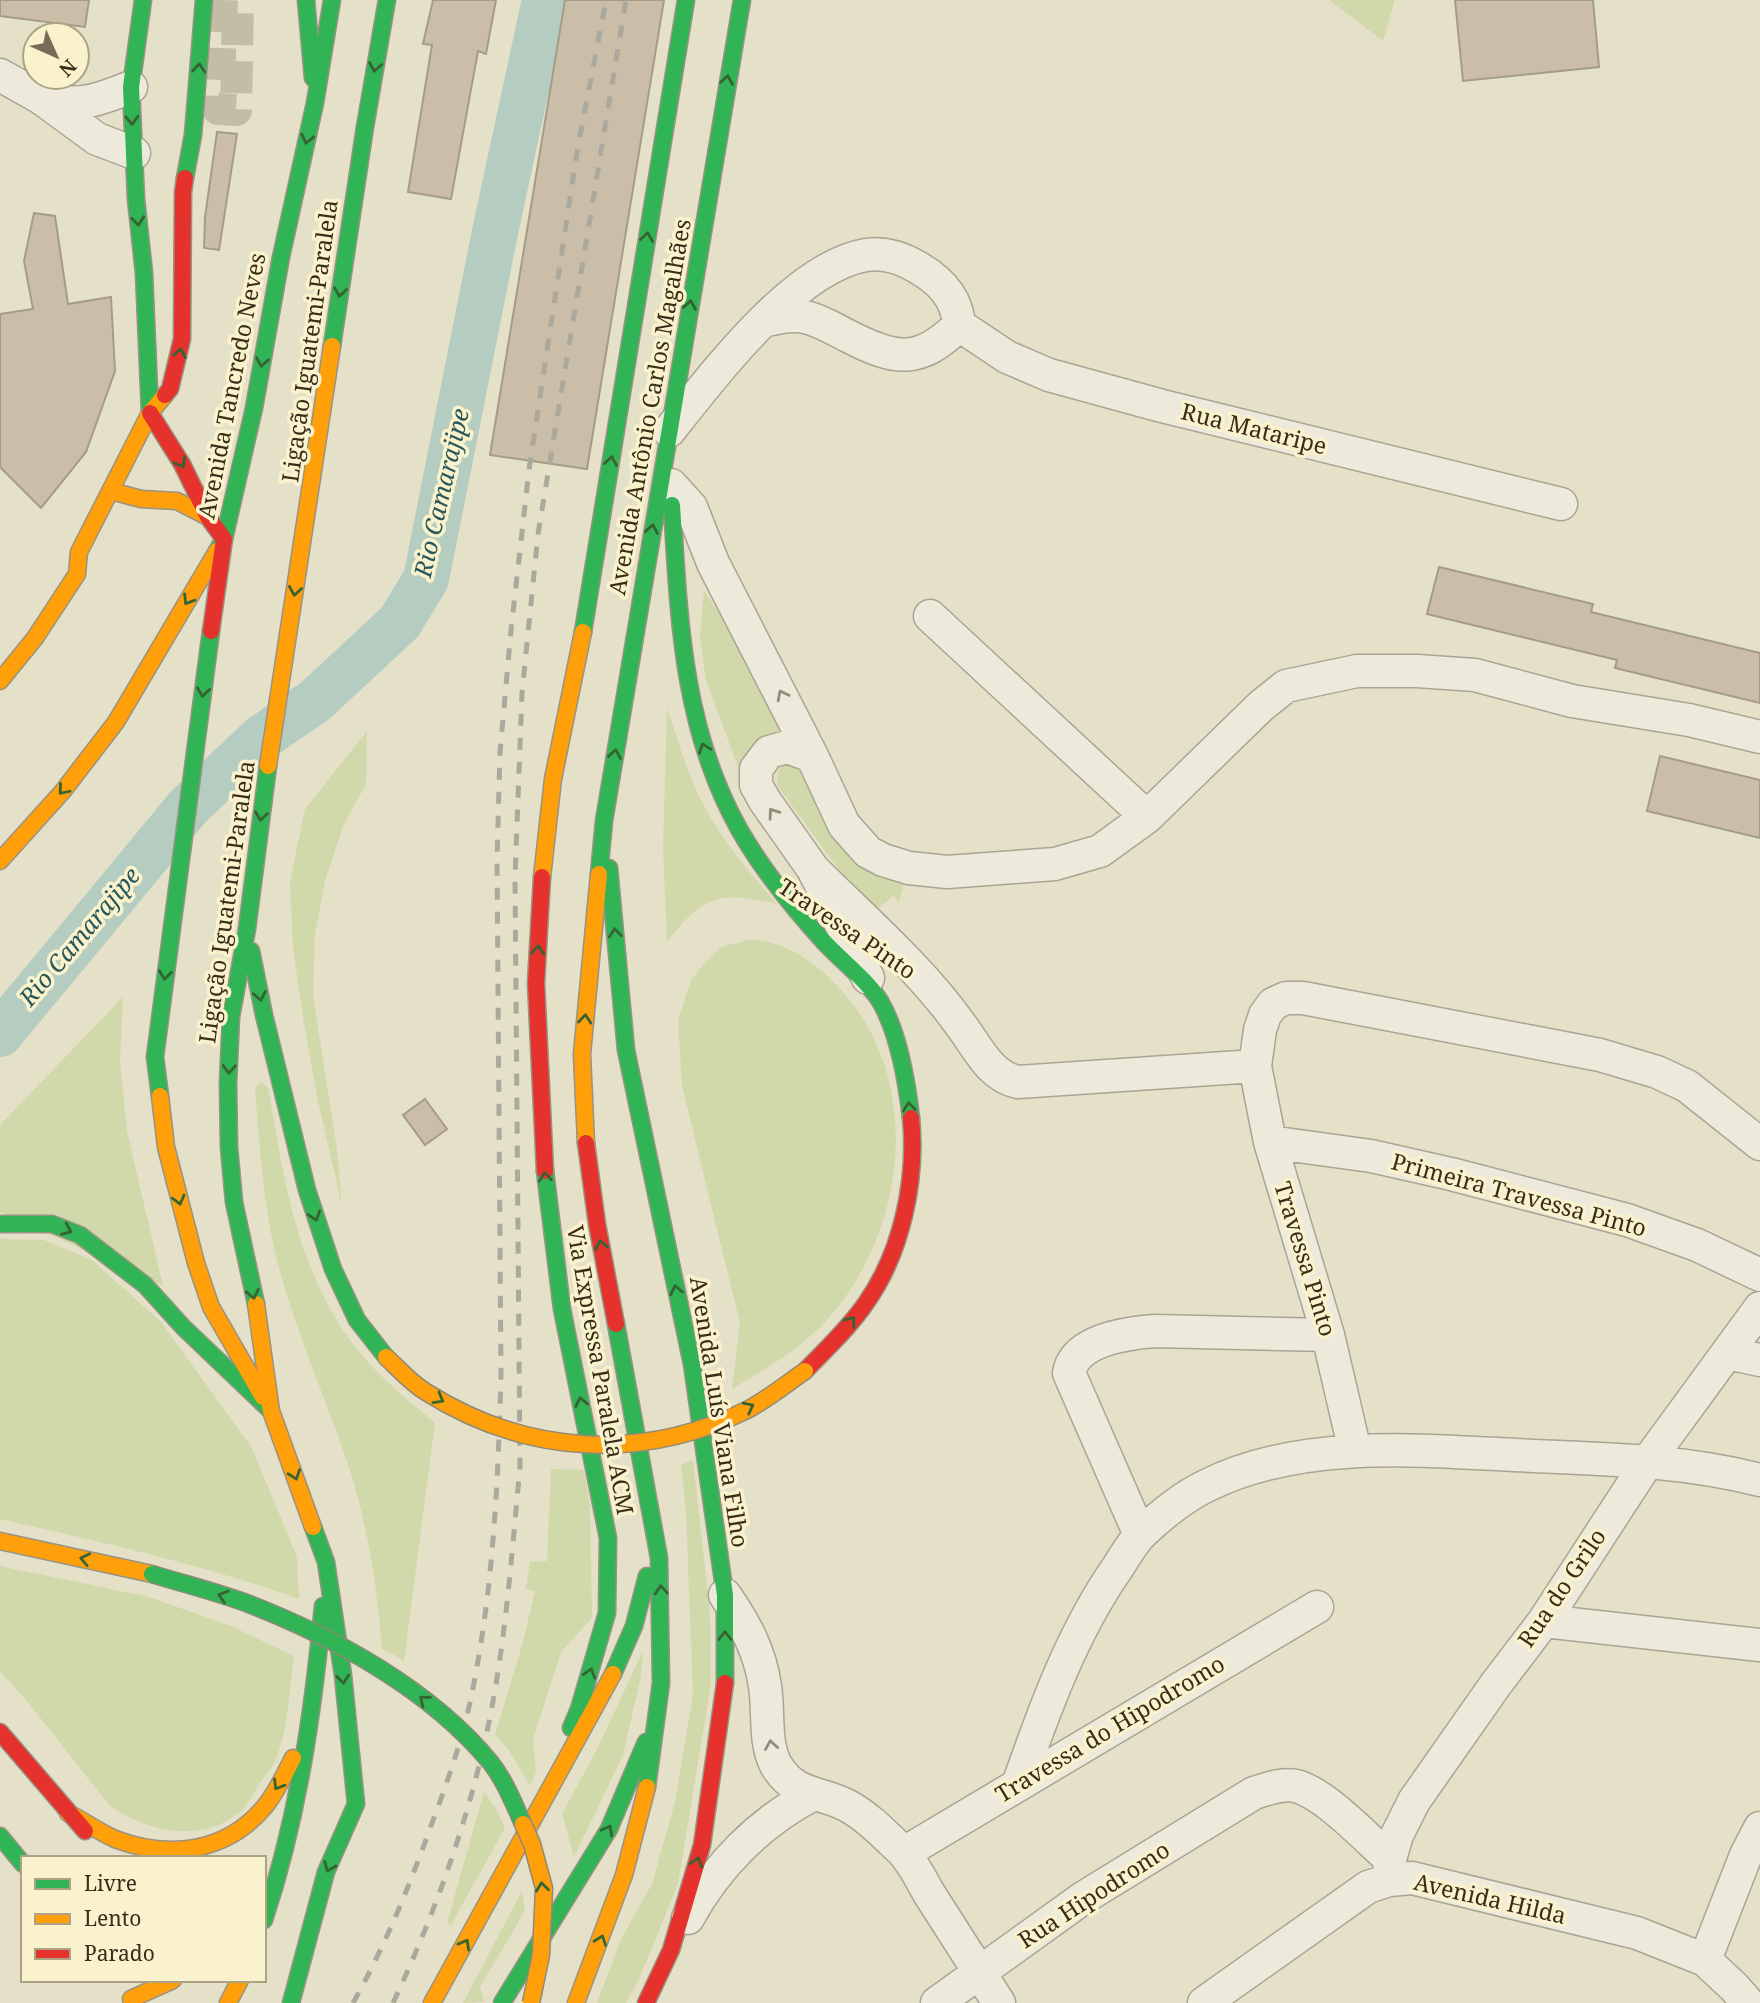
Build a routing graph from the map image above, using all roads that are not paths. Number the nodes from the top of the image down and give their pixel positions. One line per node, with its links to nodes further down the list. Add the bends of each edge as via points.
1 (143, 0): 9 (main road)
2 (204, 0): 12 (main road, one-way to 2)
3 (306, 0): 11 (main road, Avenida Tancredo Neves)
4 (332, 0): 11 (main road, Avenida Tancredo Neves)
5 (387, 0): 34 (main road, Ligação Iguatemi-Paralela, one-way to 34, via 275,712)
6 (686, 0): 68 (main road, Via Expressa Paralela ACM, one-way to 6, via 579,1709 607,1613 608,1538 551,1231 541,1137 536,983 553,779 584,625)
7 (741, 0): 18 (main road, Avenida Antônio Carlos Magalhães, one-way to 7)
8 (0, 75): 10 (street)
9 (131, 87): 10 (street, via 86,102 65,104); 14 (main road, one-way to 14)
10 (41, 98): 14 (street, via 97,139)
11 (315, 103): 23 (main road, Avenida Tancredo Neves, one-way to 23)
12 (193, 135): 13 (main road); 17 (main road, one-way to 12, via 170,389 182,339 183,192)
13 (173, 146)
14 (139, 153): 17 (main road, one-way to 17, via 136,199)
15 (766, 320): 16 (street, via 789,315 810,318 875,349 900,354 919,354); 16 (street, via 818,275 867,255 901,258 932,275 958,310); 18 (street, via 720,367)
16 (959, 325): 21 (street, Rua Mataripe, via 1007,357 1049,374)
17 (150, 413): 20 (main road); 22 (main road, one-way to 22)
18 (669, 431): 19 (main road); 29 (main road, Avenida Antônio Carlos Magalhães, one-way to 18)
19 (671, 485): 27 (street, one-way to 19, via 713,563 691,507); 32 (main road, one-way to 19, via 730,811 701,742 680,632)
20 (111, 491): 22 (main road, via 177,501); 25 (main road, via 79,552 77,574)
21 (1561, 504)
22 (208, 517): 23 (main road)
23 (224, 539): 30 (main road, Avenida Tancredo Neves, one-way to 30, via 116,722 63,791); 46 (main road, one-way to 46, via 155,1057 166,1147 196,1263 211,1307)
24 (930, 616): 28 (street)
25 (0, 681)
26 (1760, 737): 28 (street, via 1572,701 1475,676 1357,671 1286,685)
27 (813, 756): 28 (street, via 844,825 856,840 883,860 909,868 947,872 1055,863 1100,851); 31 (street, one-way to 27, via 765,801 756,777 762,759 777,748)
28 (1147, 817)
29 (604, 821): 49 (main road, one-way to 29, via 586,1143 582,1054); 54 (main road, Avenida Luís Viana Filho, one-way to 29, via 692,1364 626,1050)
30 (0, 861)
31 (813, 869): 33 (street); 35 (street, Travessa Pinto)
32 (768, 875): 33 (street, Travessa Pinto); 36 (main road)
33 (840, 921): 35 (street, Travessa Pinto); 36 (street)
34 (247, 929): 36 (main road, one-way to 36, bridge, via 311,1203 333,1269 357,1320 386,1357 424,1390 477,1420 541,1440 583,1447 628,1446 677,1437 750,1408 805,1371 874,1291 897,1240 912,1139 905,1072); 46 (main road, Ligação Iguatemi-Paralela, one-way to 46, via 231,1017 229,1147 233,1202 258,1315)
35 (928, 986): 36 (street, Travessa Pinto, via 899,978 892,983); 37 (street, Travessa Pinto, via 985,1061 1006,1080)
36 (883, 1009)
37 (1255, 1066): 38 (street, Travessa Pinto); 39 (street, Travessa Pinto, via 1265,1015 1273,1004 1286,998 1303,998 1600,1055 1657,1072 1687,1086)
38 (1270, 1142): 41 (street, Primeira Travessa Pinto, via 1371,1156 1627,1220 1697,1245); 43 (street, Travessa Pinto)
39 (1760, 1144)
40 (0, 1224): 46 (main road, one-way to 46, via 52,1224 80,1235 145,1285)
41 (1760, 1275)
42 (1760, 1308): 44 (street, Rua do Grilo)
43 (1328, 1335): 47 (street, Travessa Pinto); 51 (street, via 1155,1331 1108,1339 1079,1353 1069,1373)
44 (1727, 1353): 45 (street); 48 (street, Rua do Grilo)
45 (1760, 1360)
46 (271, 1411): 53 (main road, Ligação Iguatemi-Paralela, one-way to 53)
47 (1355, 1451): 48 (street); 51 (street, via 1296,1458 1206,1486)
48 (1648, 1461): 50 (street, via 1687,1464); 56 (street, Rua do Grilo)
49 (644, 1466): 58 (main road, one-way to 49, via 659,1558); 68 (main road, via 649,1543 632,1636)
50 (1760, 1480)
51 (1140, 1535): 63 (street, via 1095,1599 1042,1717)
52 (1, 1541): 84 (main road, one-way to 52, bridge, via 541,1955 544,1888 532,1844 492,1764 450,1720 375,1666 248,1604 152,1574)
53 (326, 1563): 59 (main road); 81 (main road, Ligação Iguatemi-Paralela, one-way to 81, via 356,1804 326,1872)
54 (725, 1595): 64 (street, one-way to 54, via 794,1785 775,1762 761,1662); 74 (main road, Avenida Luís Viana Filho, one-way to 54, via 702,1845 713,1773 725,1690)
55 (1317, 1607): 63 (street, Travessa do Hipodromo)
56 (1544, 1620): 57 (street); 72 (street, Rua do Grilo, via 1414,1801 1396,1835)
57 (1760, 1645)
58 (661, 1683): 83 (main road, one-way to 58, via 609,1829 645,1746); 85 (main road, one-way to 58, via 624,1875 644,1805)
59 (310, 1725): 67 (main road, one-way to 67, via 266,1806 237,1832 208,1847 175,1853); 73 (main road, via 288,1839)
60 (0, 1732): 62 (main road)
61 (0, 1746): 62 (main road)
62 (18, 1755): 67 (main road, via 68,1813)
63 (1019, 1782): 69 (street, Travessa do Hipodromo)
64 (812, 1795): 69 (street, via 848,1806); 74 (street, via 786,1808 737,1851 698,1900)
65 (1760, 1828): 75 (street)
66 (0, 1836): 71 (main road)
67 (106, 1843): 70 (main road)
68 (517, 1849): 82 (main road, Via Expressa Paralela ACM, one-way to 68)
69 (904, 1853): 76 (street)
70 (131, 1856)
71 (21, 1862)
72 (1390, 1870): 75 (street, Avenida Hilda, via 1637,1933); 76 (street, Rua Hipodromo, via 1327,1804 1295,1786 1275,1786 1254,1793 1083,1898); 89 (street, Avenida Hilda)
73 (266, 1913)
74 (671, 1951): 86 (main road, Avenida Luís Viana Filho)
75 (1704, 1960): 90 (street, Avenida Hilda)
76 (979, 1972): 87 (street, Rua Hipodromo); 88 (street)
77 (168, 1982): 79 (main road)
78 (239, 1982): 80 (main road)
79 (130, 1997)
80 (228, 2003)
81 (291, 2003)
82 (432, 2003)
83 (502, 2003)
84 (531, 2003)
85 (576, 2003)
86 (646, 2003)
87 (937, 2003)
88 (999, 2003)
89 (1204, 2003)
90 (1748, 2003)

